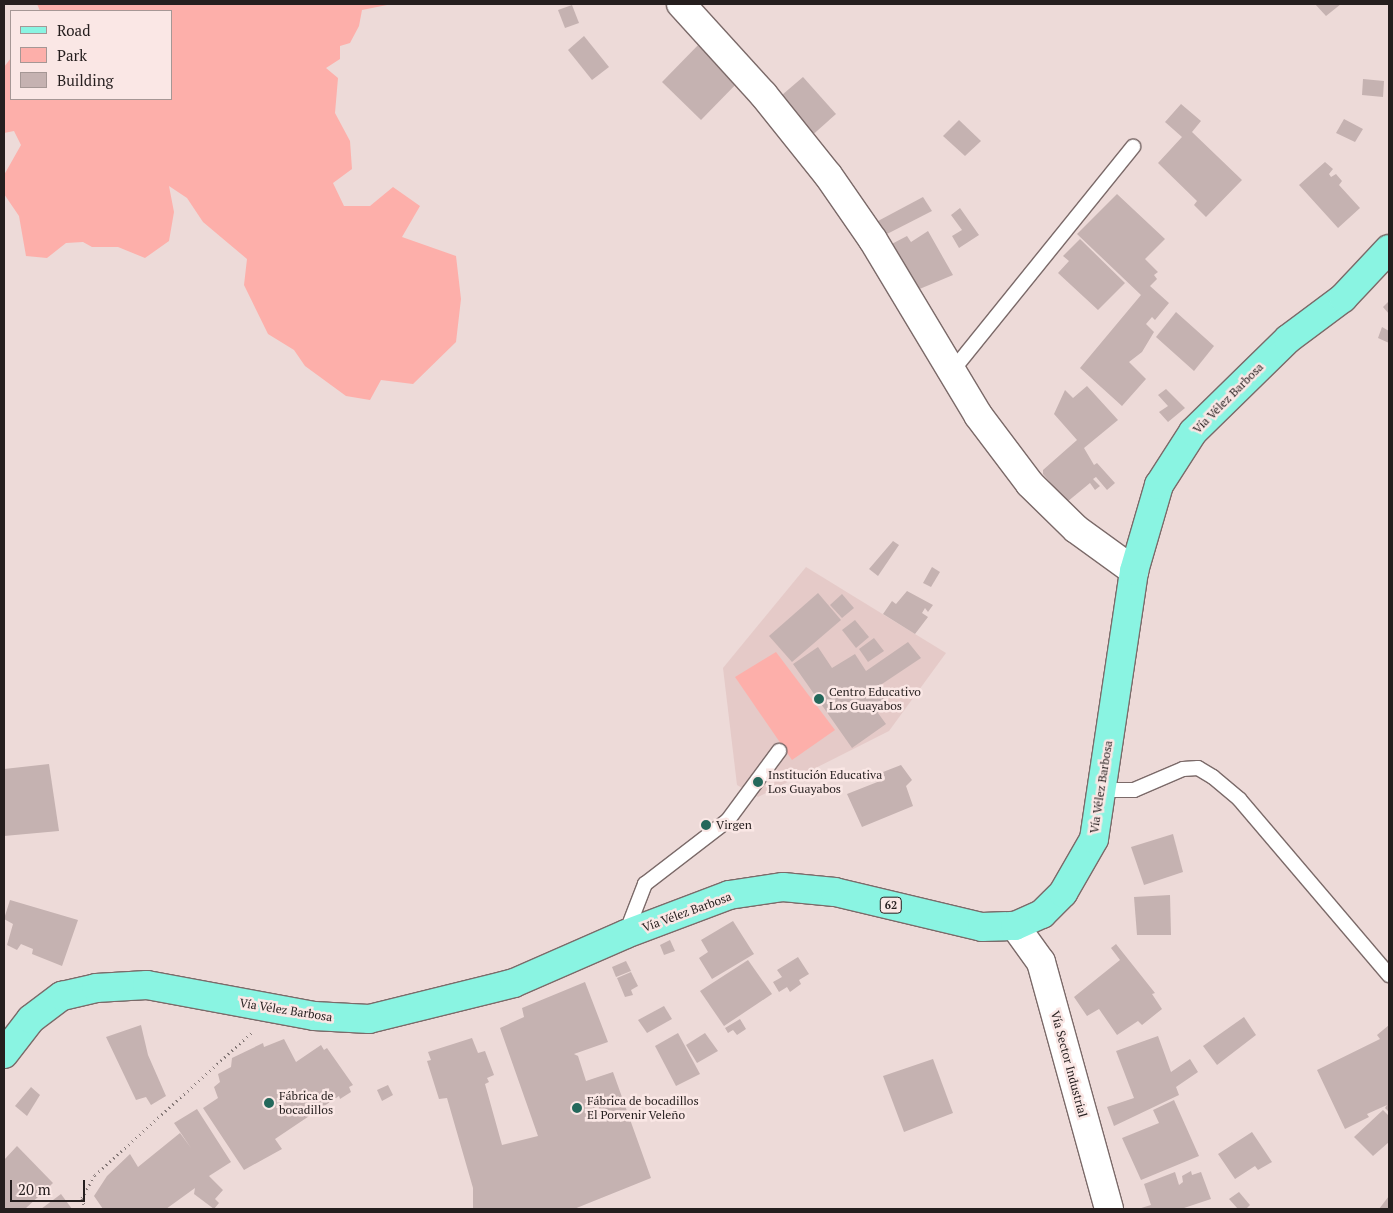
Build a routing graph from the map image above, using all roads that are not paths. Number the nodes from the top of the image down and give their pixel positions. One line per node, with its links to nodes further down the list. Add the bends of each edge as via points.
1 (681, 4): 4 (street, via 763,94 828,175 873,240)
2 (1133, 147): 4 (lane)
3 (1389, 249): 5 (main road, Vía Vélez Barbosa / 62, via 1343,298 1288,339 1193,432 1159,486)
4 (953, 370): 5 (street, via 978,415 1030,484 1076,529)
5 (1134, 571): 7 (main road, Vía Vélez Barbosa / 62)
6 (779, 751): 9 (lane, via 728,820 645,884)
7 (1101, 790): 8 (main road, Vía Vélez Barbosa / 62, via 1094,839 1063,893 1042,914); 10 (lane, via 1134,790 1183,769 1198,768 1213,777 1240,800)
8 (1015, 926): 9 (main road, Vía Vélez Barbosa / 62, via 982,928 836,892 783,887 729,895); 12 (street, Vía Sector Industrial, via 1041,962)
9 (626, 934): 11 (main road, Vía Vélez Barbosa / 62, via 514,983 369,1019 314,1016 148,985 96,988 62,996 32,1019)
10 (1389, 975)
11 (4, 1054)
12 (1109, 1209)

